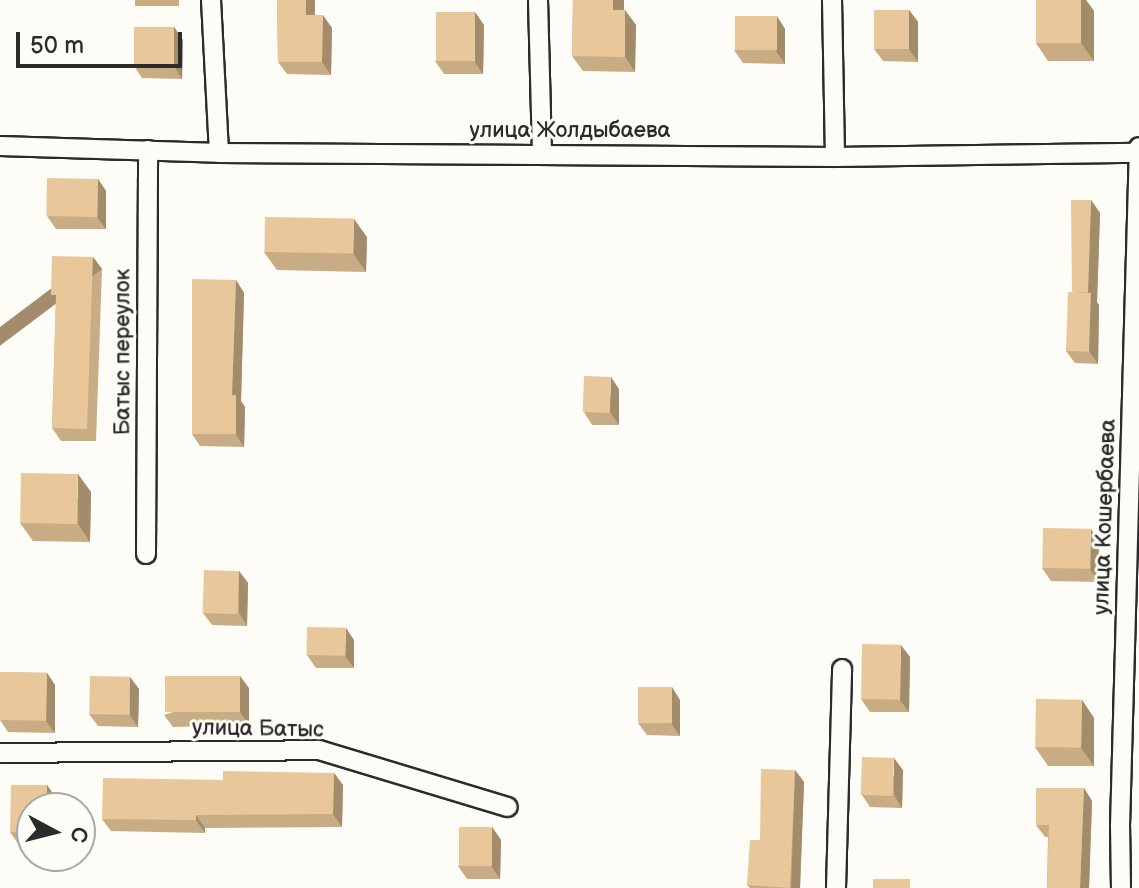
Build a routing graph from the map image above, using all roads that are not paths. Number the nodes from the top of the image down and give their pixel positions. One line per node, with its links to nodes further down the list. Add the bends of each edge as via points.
1 (211, 0): 7 (street)
2 (538, 0): 9 (street)
3 (832, 0): 10 (street)
4 (0, 146): 6 (street, улица Жолдыбаева)
5 (1139, 147): 8 (street, улица Кошербаева)
6 (148, 150): 7 (street, улица Жолдыбаева); 11 (street, Батыс переулок)
7 (219, 153): 9 (street, улица Жолдыбаева)
8 (1139, 153): 10 (street, улица Жолдыбаева); 16 (street, улица Кошербаева)
9 (542, 154): 10 (street, улица Жолдыбаева)
10 (835, 157)
11 (146, 554)
12 (842, 669): 15 (street)
13 (0, 753): 14 (street, улица Батыс, via 319,750)
14 (508, 807)
15 (836, 888)
16 (1121, 888)

